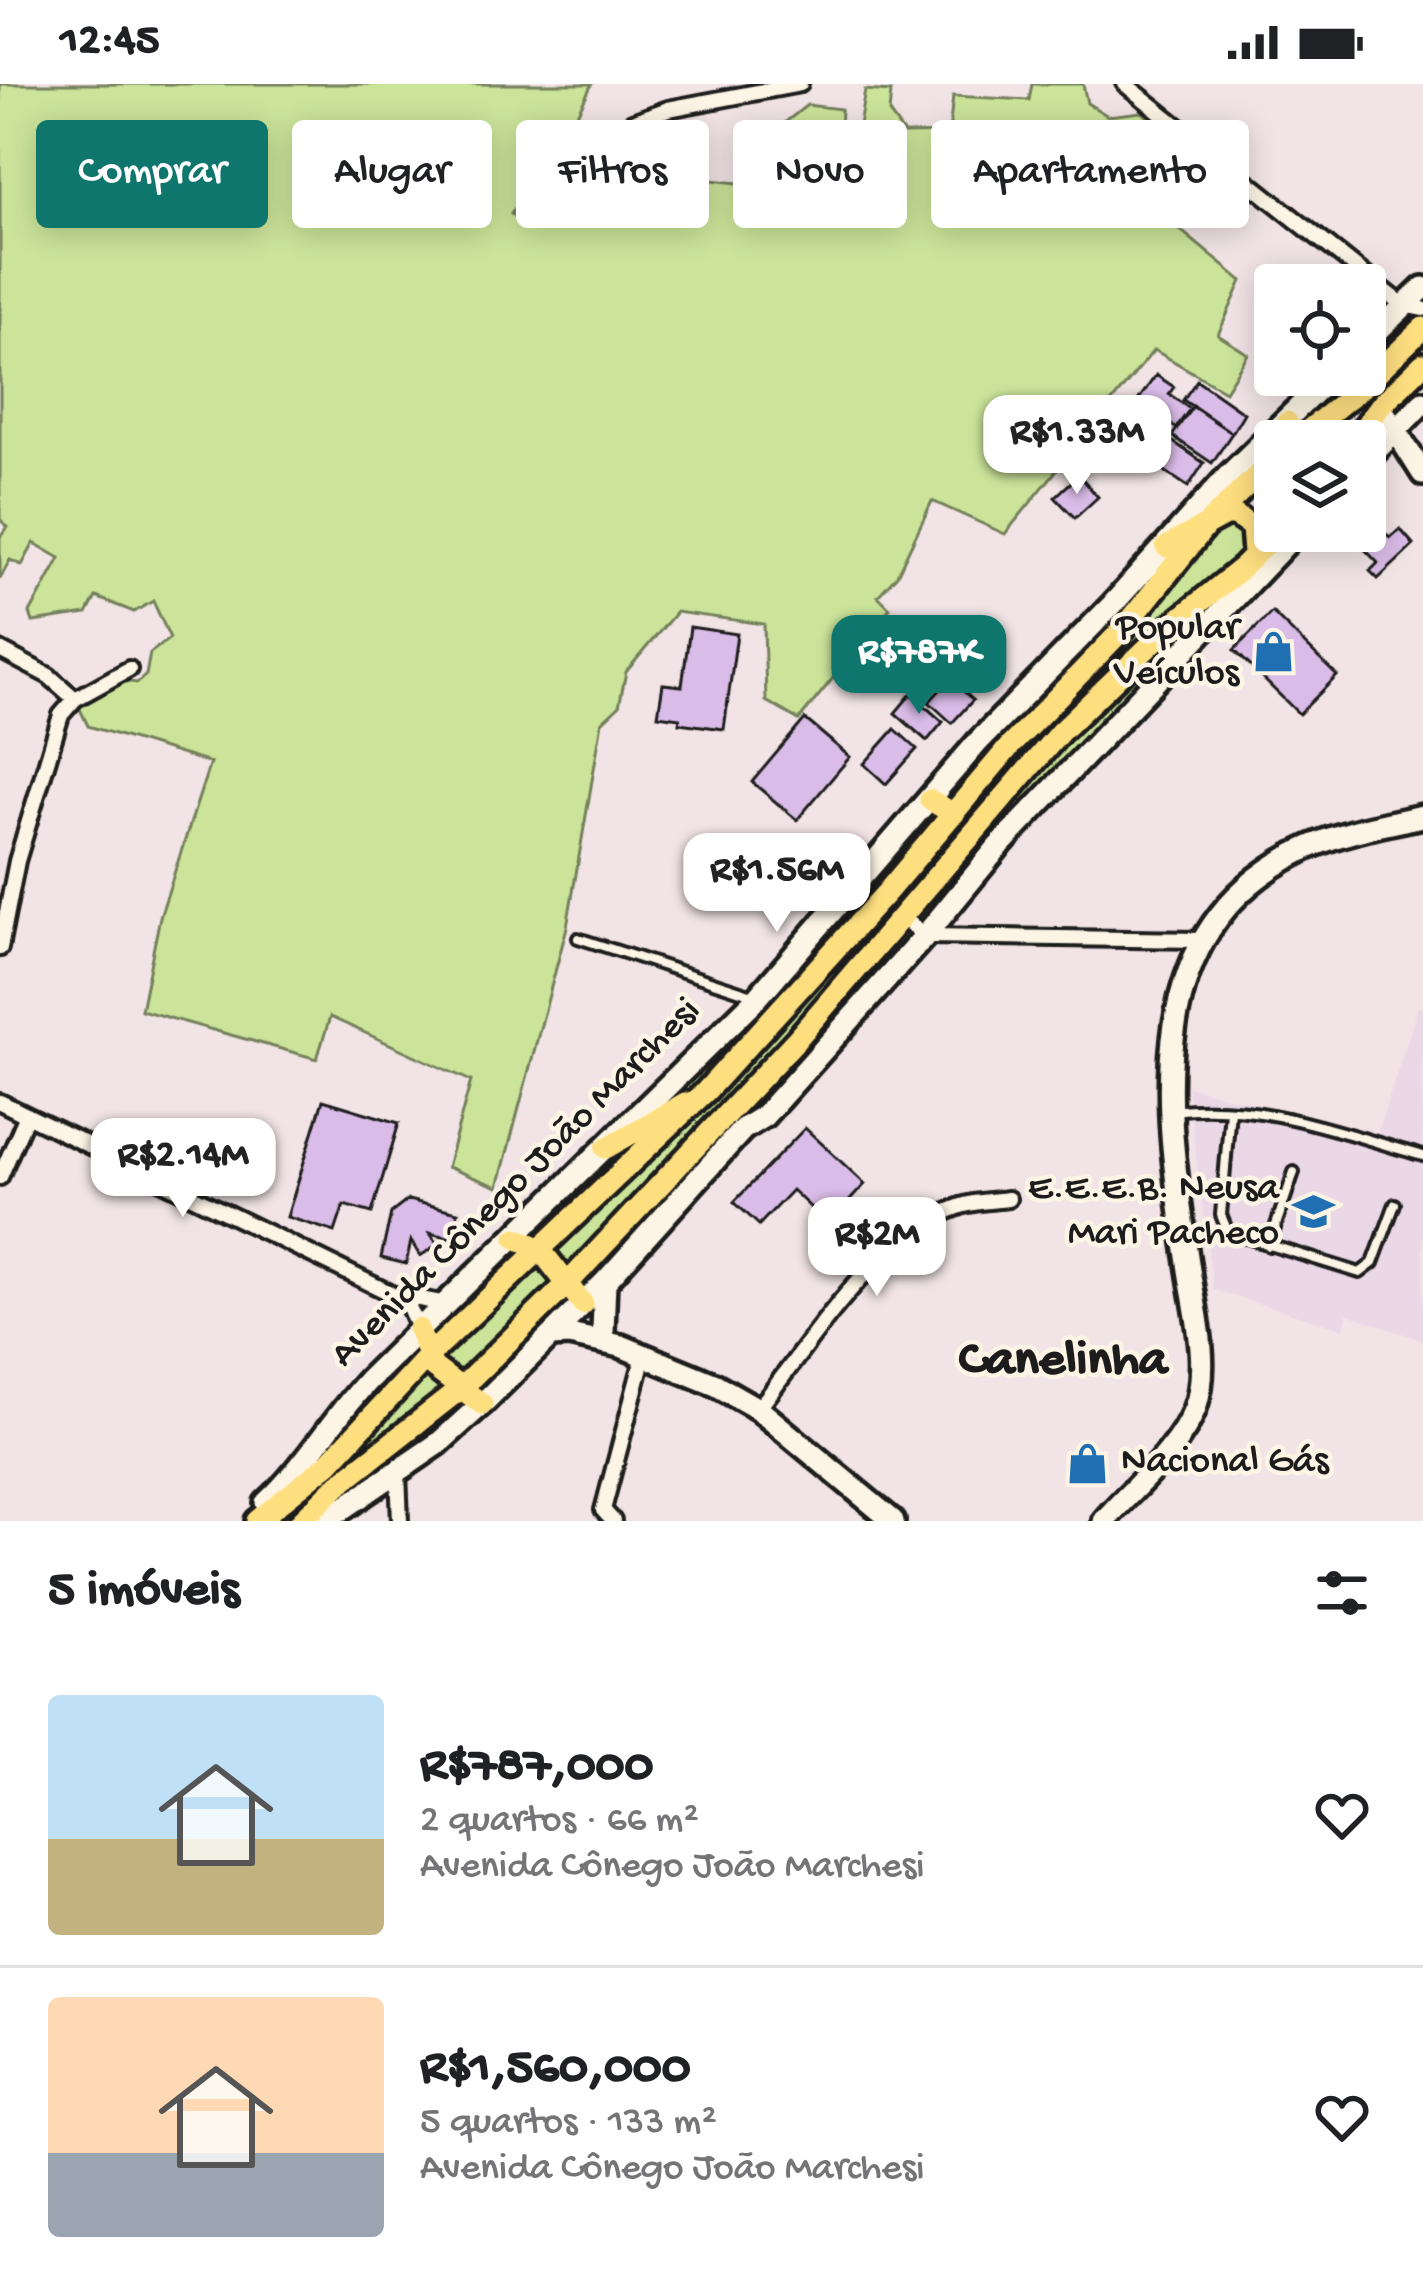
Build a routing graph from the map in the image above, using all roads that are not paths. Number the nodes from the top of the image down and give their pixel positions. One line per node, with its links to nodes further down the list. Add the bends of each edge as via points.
1 (800, 84): 3 (street)
2 (1124, 84): 5 (street)
3 (638, 120)
4 (1423, 288): 5 (street)
5 (1413, 307): 6 (street)
6 (1386, 327)
7 (1423, 328): 11 (main road, Avenida Cônego João Marchesi)
8 (1423, 364): 10 (main road)
9 (1423, 402): 13 (street)
10 (1380, 406): 12 (main road); 13 (street)
11 (1317, 420)
12 (1370, 420)
13 (1397, 429): 14 (street); 17 (street)
14 (1386, 440)
15 (1254, 461): 19 (street, Avenida Cônego João Marchesi, via 1228,476)
16 (1254, 474): 18 (main road, Avenida Cônego João Marchesi)
17 (1423, 474)
18 (1208, 523): 19 (main road); 21 (main road, via 1225,514 1245,520); 26 (main road, Avenida Cônego João Marchesi, via 1161,587)
19 (1166, 547): 25 (street, Avenida Cônego João Marchesi)
20 (1278, 552): 29 (street, via 998,847)
21 (1254, 553): 28 (main road, via 1060,731)
22 (0, 650): 24 (street)
23 (129, 669): 24 (street)
24 (75, 699): 32 (street, via 61,715 17,861)
25 (930, 800): 26 (main road); 33 (street, Avenida Cônego João Marchesi)
26 (954, 814): 34 (main road, Avenida Cônego João Marchesi)
27 (1423, 816): 31 (street, via 1302,850 1240,894)
28 (902, 917): 29 (street); 38 (main road)
29 (925, 936): 31 (street); 40 (street, via 764,1116)
30 (578, 938): 33 (lane)
31 (1202, 940): 37 (street, via 1177,1007)
32 (0, 948)
33 (758, 997): 41 (street, Avenida Cônego João Marchesi)
34 (706, 1091): 41 (main road); 49 (main road, Avenida Cônego João Marchesi)
35 (0, 1102): 39 (street)
36 (1230, 1110): 37 (lane); 42 (lane); 48 (lane, via 1222,1224)
37 (1169, 1112): 64 (street, via 1200,1384 1180,1435)
38 (724, 1114): 40 (main road); 50 (main road)
39 (27, 1115): 44 (street); 52 (street)
40 (743, 1129): 51 (street)
41 (606, 1148): 47 (street, Avenida Cônego João Marchesi)
42 (1423, 1156)
43 (1294, 1172): 48 (lane)
44 (0, 1177)
45 (1008, 1199): 62 (street, via 963,1204 876,1260)
46 (1395, 1204): 48 (lane, via 1373,1263 1360,1273)
47 (516, 1238): 49 (main road); 53 (street, Avenida Cônego João Marchesi)
48 (1269, 1246)
49 (539, 1249): 50 (main road); 59 (main road, Avenida Cônego João Marchesi)
50 (569, 1282): 54 (main road); 60 (main road)
51 (605, 1282): 54 (street); 57 (street)
52 (388, 1292): 53 (street); 55 (street, via 409,1307)
53 (446, 1304): 55 (street, Avenida Cônego João Marchesi)
54 (583, 1304): 56 (street); 57 (street)
55 (418, 1329): 59 (main road); 65 (street, Avenida Cônego João Marchesi)
56 (551, 1336): 57 (street); 61 (street)
57 (612, 1339): 58 (street)
58 (644, 1355): 62 (street); 70 (street, via 603,1510)
59 (427, 1357): 60 (main road); 66 (main road, Avenida Cônego João Marchesi, via 328,1463)
60 (459, 1390): 61 (main road); 67 (main road)
61 (482, 1404): 63 (street)
62 (758, 1409): 71 (street)
63 (398, 1473): 68 (street); 69 (street)
64 (1112, 1519)
65 (248, 1521)
66 (257, 1521)
67 (301, 1521)
68 (325, 1521)
69 (400, 1521)
70 (613, 1521)
71 (893, 1521)

